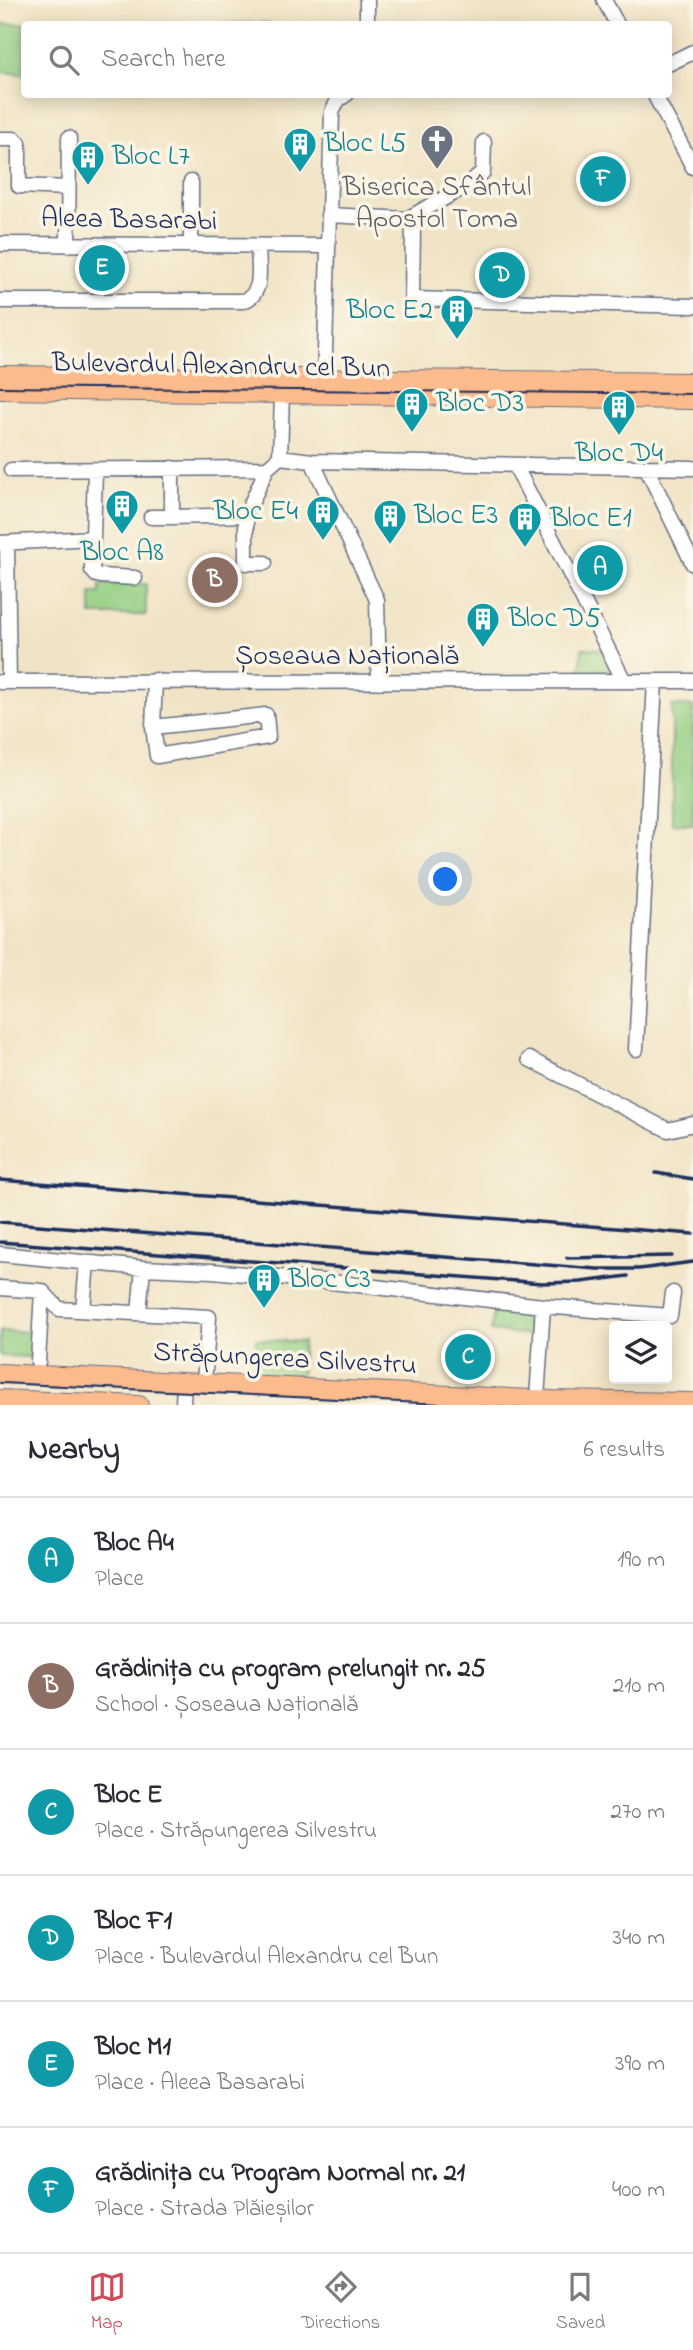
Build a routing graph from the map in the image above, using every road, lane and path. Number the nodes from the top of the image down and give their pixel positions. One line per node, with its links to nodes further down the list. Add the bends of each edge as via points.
1 (367, 0): 3 (street)
2 (604, 0): 4 (street)
3 (367, 21)
4 (615, 21)
5 (693, 52): 6 (street)
6 (672, 62)
7 (341, 98): 15 (street, via 332,112)
8 (656, 98): 12 (street)
9 (69, 138): 14 (street)
10 (0, 139): 14 (street, via 18,140 19,186)
11 (484, 142): 16 (street, via 484,172)
12 (693, 167)
13 (191, 182): 19 (street)
14 (68, 188): 18 (street)
15 (328, 215): 16 (street); 20 (street)
16 (407, 219): 23 (street, via 413,225 412,299)
17 (0, 244): 18 (street, Aleea Basarabi)
18 (68, 245): 19 (street, Aleea Basarabi)
19 (191, 246): 21 (street, Aleea Basarabi)
20 (327, 246): 21 (street, Aleea Basarabi); 26 (street)
21 (258, 247): 22 (street, Aleea Basarabi, via 258,288 243,301)
22 (0, 301)
23 (693, 306)
24 (0, 375): 26 (main road, Bulevardul Alexandru cel Bun)
25 (693, 382): 26 (main road, Bulevardul Alexandru cel Bun)
26 (324, 386): 28 (main road, Bulevardul Alexandru cel Bun); 29 (main road, Bulevardul Alexandru cel Bun)
27 (0, 390): 28 (main road, Bulevardul Alexandru cel Bun)
28 (282, 394): 30 (street)
29 (693, 400)
30 (280, 457): 31 (street); 35 (street)
31 (312, 461): 32 (street); 52 (street, via 377,600)
32 (515, 465): 33 (street); 48 (street)
33 (646, 467): 36 (street); 45 (street)
34 (172, 468): 35 (street); 38 (street); 41 (street)
35 (267, 468): 39 (street)
36 (693, 468)
37 (11, 470): 38 (street)
38 (95, 470): 42 (street)
39 (246, 515): 41 (street); 44 (street, via 246,563)
40 (151, 517): 41 (street)
41 (172, 517)
42 (93, 538): 43 (street); 46 (street, via 94,573)
43 (3, 543): 51 (street)
44 (265, 563)
45 (693, 564)
46 (135, 578)
47 (155, 680): 51 (street, Șoseaua Națională); 52 (street, Șoseaua Națională); 53 (street)
48 (624, 681): 49 (street, Șoseaua Națională); 52 (street, Șoseaua Națională)
49 (654, 681): 50 (street, Șoseaua Națională); 54 (street)
50 (693, 681)
51 (5, 682)
52 (379, 682)
53 (153, 727): 53 (street, via 157,756 268,737 266,715)
54 (636, 1049)
55 (529, 1059): 56 (street, via 668,1130)
56 (693, 1124)
57 (0, 1254): 58 (street)
58 (87, 1262): 59 (street); 64 (street)
59 (142, 1268): 63 (street, via 331,1282); 65 (street)
60 (0, 1288): 61 (street)
61 (41, 1291): 64 (street, via 59,1309); 66 (street)
62 (673, 1293): 63 (street, via 670,1316)
63 (543, 1306): 71 (street)
64 (83, 1310): 65 (street)
65 (139, 1313): 69 (street, via 209,1317)
66 (38, 1362)
67 (0, 1373): 68 (main road, Străpungerea Silvestru)
68 (184, 1382): 69 (main road, Străpungerea Silvestru); 76 (street)
69 (204, 1382): 72 (main road, Străpungerea Silvestru)
70 (0, 1399): 75 (main road)
71 (537, 1399): 72 (main road, Străpungerea Silvestru); 74 (main road, Străpungerea Silvestru)
72 (473, 1401)
73 (693, 1402): 74 (main road, Străpungerea Silvestru)
74 (653, 1404)
75 (139, 1405)
76 (183, 1405)

